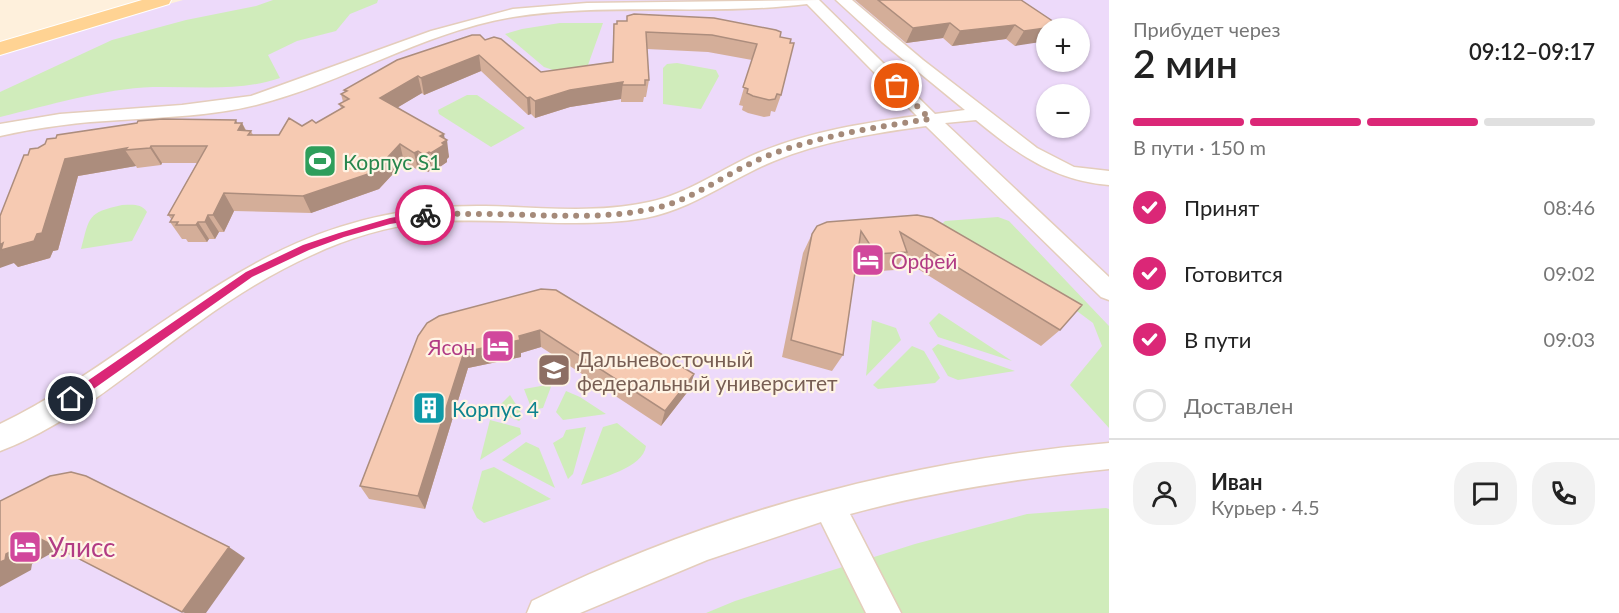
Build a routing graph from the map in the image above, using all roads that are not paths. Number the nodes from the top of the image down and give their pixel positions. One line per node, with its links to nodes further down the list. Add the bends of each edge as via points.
1 (135, 0): 6 (main road)
2 (162, 0): 7 (main road)
3 (806, 0): 10 (street, via 757,5 600,3 512,13 446,30 244,103 85,115)
4 (811, 0): 9 (street)
5 (843, 0): 8 (street, via 904,55)
6 (0, 41)
7 (0, 49)
8 (981, 114): 9 (street); 11 (street, via 1020,146 1051,164 1075,174)
9 (930, 119): 12 (street); 13 (street, via 793,147 764,157 687,198 648,210 569,217 429,215 342,235 249,274 71,399)
10 (0, 130)
11 (1109, 178)
12 (1109, 291)
13 (0, 438)
14 (1109, 456): 15 (street, via 1062,459 900,486)
15 (829, 504): 16 (street, via 712,541); 17 (street)
16 (544, 613)
17 (884, 613)

